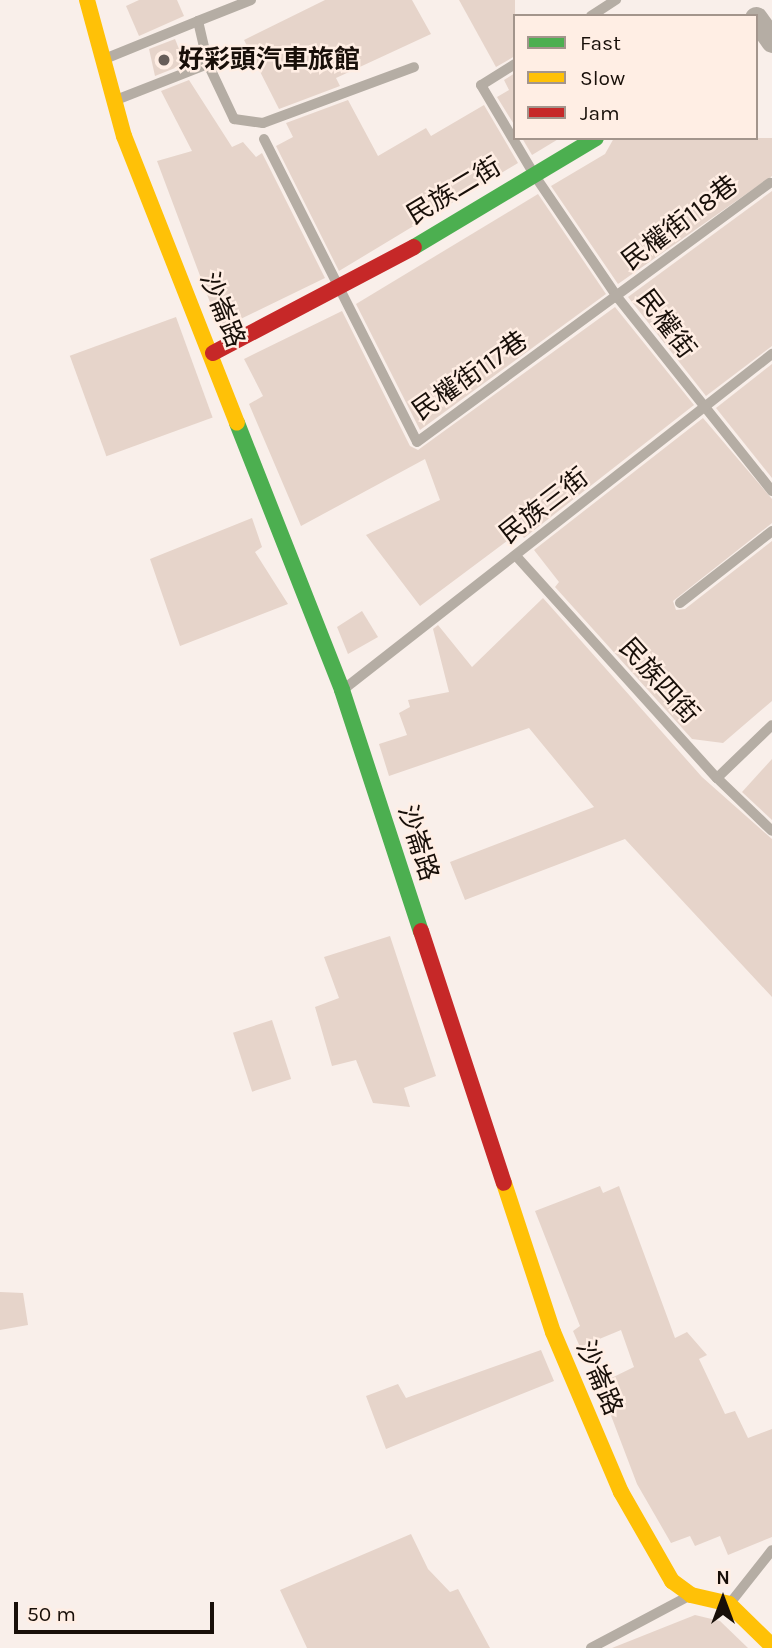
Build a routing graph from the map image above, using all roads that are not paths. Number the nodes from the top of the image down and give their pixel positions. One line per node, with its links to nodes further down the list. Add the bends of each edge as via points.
1 (87, 0): 6 (street, 沙崙路)
2 (251, 0): 5 (lane)
3 (616, 0): 4 (lane)
4 (594, 14)
5 (198, 21): 6 (lane); 7 (lane)
6 (102, 60): 10 (street, 沙崙路)
7 (208, 64): 9 (lane, via 234,118 263,123); 10 (lane)
8 (513, 65): 12 (lane, 民權街, via 481,85)
9 (414, 67)
10 (113, 101): 19 (street, 沙崙路)
11 (264, 139): 17 (lane)
12 (513, 139)
13 (514, 140): 15 (lane, 民權街)
14 (593, 140): 15 (street, 民族二街)
15 (535, 176): 17 (street, 民族二街); 18 (lane, 民權街)
16 (770, 183): 18 (lane, 民權街118巷)
17 (341, 291): 18 (lane, 民權街117巷, via 417,442); 19 (street, 民族二街)
18 (618, 298): 21 (lane, 民權街)
19 (213, 353): 26 (street, 沙崙路)
20 (772, 354): 21 (lane, 民族三街)
21 (703, 410): 22 (lane, 民權街); 24 (lane, 民族三街)
22 (772, 491)
23 (772, 531): 25 (lane)
24 (517, 557): 26 (lane, 民族三街); 28 (lane, 民族四街)
25 (680, 603)
26 (342, 690): 31 (street, 沙崙路, via 553,1332 621,1492 672,1581)
27 (772, 725): 28 (lane)
28 (717, 778): 29 (lane, 民族四街)
29 (772, 831)
30 (772, 1550): 32 (lane)
31 (691, 1595): 32 (street); 34 (lane)
32 (729, 1604): 33 (street)
33 (772, 1646)
34 (591, 1648)

